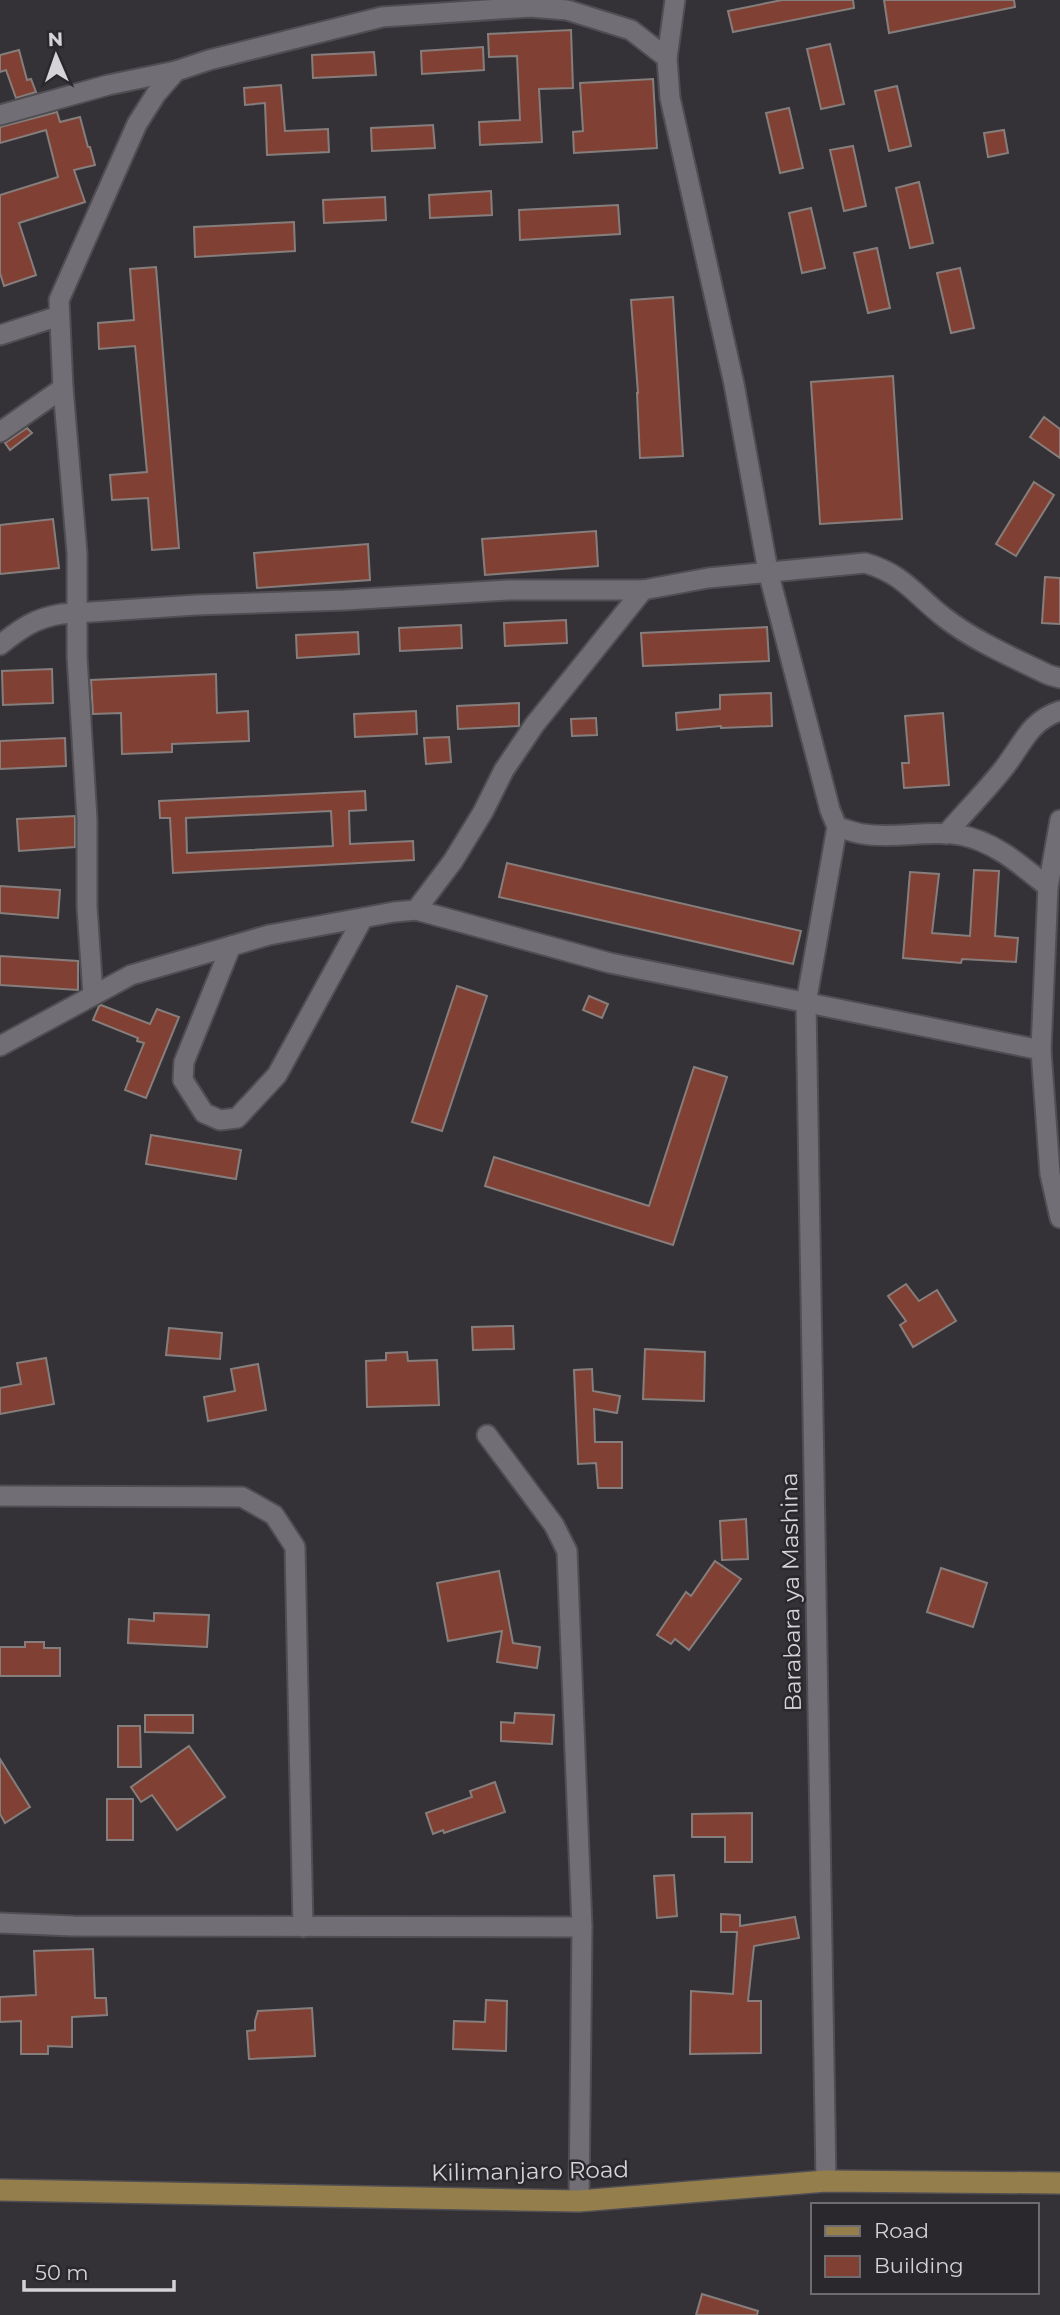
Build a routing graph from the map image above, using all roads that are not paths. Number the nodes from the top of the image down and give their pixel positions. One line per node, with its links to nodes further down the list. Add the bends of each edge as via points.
1 (676, 0): 2 (street)
2 (667, 58): 3 (street, via 631,30 567,10 530,7 382,17); 9 (street, via 670,98 734,384)
3 (176, 71): 4 (street); 5 (street, via 137,124 59,300)
4 (0, 115)
5 (59, 316): 6 (street); 7 (street)
6 (0, 335)
7 (63, 388): 8 (street); 11 (street, via 77,553)
8 (0, 432)
9 (768, 571): 10 (street); 13 (street, via 865,563 883,568 976,639); 15 (street)
10 (643, 590): 11 (street, via 508,590); 19 (street, via 535,724 453,861)
11 (76, 613): 12 (street, via 41,617); 22 (street)
12 (0, 645)
13 (1060, 678)
14 (1060, 711): 17 (street, via 1032,727 1005,767)
15 (837, 827): 17 (street, via 864,834); 23 (street, Barabara ya Mashina)
16 (1059, 832): 18 (street)
17 (946, 834): 18 (street, via 980,841 1012,858)
18 (1048, 887): 25 (street)
19 (416, 910): 20 (street); 23 (street, via 610,963)
20 (363, 918): 21 (street); 21 (street, via 277,1075 237,1118 220,1120 204,1113 183,1080 184,1062)
21 (230, 946): 22 (street, via 131,975)
22 (93, 995): 24 (street)
23 (806, 1003): 25 (street); 32 (street, Barabara ya Mashina)
24 (0, 1046)
25 (1041, 1050): 26 (street, via 1050,1174)
26 (1060, 1218)
27 (486, 1436): 31 (street, via 554,1525 567,1551)
28 (0, 1496): 30 (street, via 242,1497 274,1515 295,1547)
29 (0, 1923): 30 (street)
30 (303, 1927): 31 (street)
31 (582, 1927): 35 (street)
32 (826, 2180): 33 (main road, Kilimanjaro Road); 35 (main road, Kilimanjaro Road)
33 (1060, 2183)
34 (0, 2190): 35 (main road, Kilimanjaro Road)
35 (579, 2201)

